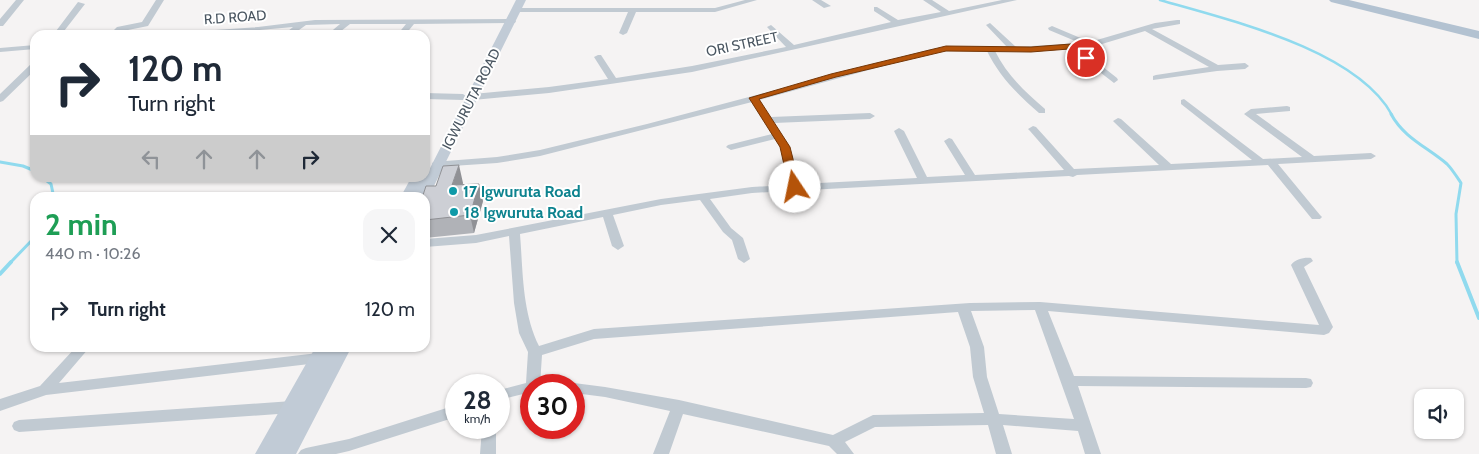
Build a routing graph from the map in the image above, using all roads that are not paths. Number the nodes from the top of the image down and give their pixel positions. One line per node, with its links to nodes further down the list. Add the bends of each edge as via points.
1 (20, 0): 22 (street)
2 (160, 0): 27 (street, via 145,24)
3 (618, 0): 14 (street)
4 (753, 0): 15 (street, R.D ROAD, via 715,10)
5 (816, 0): 11 (street)
6 (927, 0): 16 (street)
7 (1013, 0): 16 (street, ORI STREET)
8 (1335, 0): 33 (main road)
9 (1354, 0): 33 (main road)
10 (81, 4): 26 (street)
11 (827, 6)
12 (877, 9): 21 (street)
13 (512, 10): 14 (street, R.D ROAD); 19 (street, R.D ROAD); 50 (main road, IGWURUTA ROAD)
14 (615, 11): 15 (street, R.D ROAD)
15 (632, 12): 34 (street)
16 (946, 12): 21 (street, ORI STREET)
17 (305, 22): 18 (street, R.D ROAD); 28 (street, R.D ROAD); 29 (street)
18 (348, 22): 19 (street, R.D ROAD); 30 (street)
19 (411, 22): 31 (street)
20 (1177, 22): 32 (street)
21 (897, 23): 38 (street, ORI STREET)
22 (0, 24)
23 (990, 25): 41 (street)
24 (771, 27): 38 (street)
25 (1052, 28): 35 (street)
26 (61, 30)
27 (119, 30)
28 (247, 30)
29 (294, 30)
30 (338, 30)
31 (405, 30)
32 (1146, 30): 35 (street); 44 (street)
33 (1478, 32)
34 (623, 33)
35 (1089, 45): 36 (street)
36 (1071, 46): 41 (street); 48 (street)
37 (30, 47): 39 (street)
38 (791, 48): 47 (street, ORI STREET, via 692,69)
39 (0, 50)
40 (990, 50): 41 (street); 51 (street, via 931,51); 55 (street, via 1009,82)
41 (1014, 50)
42 (598, 57): 47 (street)
43 (1245, 66): 44 (street)
44 (1216, 68): 46 (street)
45 (30, 70): 52 (street)
46 (1156, 78)
47 (614, 80): 50 (street, ORI STREET, via 513,95)
48 (1114, 80)
49 (430, 96): 50 (street, ORI STREET)
50 (468, 97): 67 (main road, IGWURUTA ROAD)
51 (754, 98): 57 (street); 67 (street, via 540,153 497,160)
52 (0, 99)
53 (1184, 102): 66 (street)
54 (1287, 109): 65 (street, via 1249,114)
55 (1042, 111)
56 (870, 116): 57 (street)
57 (768, 120): 61 (street)
58 (1118, 122): 68 (street)
59 (1033, 129): 69 (street)
60 (899, 131): 71 (street)
61 (778, 136): 63 (street); 72 (street, via 788,154)
62 (949, 141): 70 (street)
63 (731, 147)
64 (1371, 156): 65 (street)
65 (1312, 159): 66 (street)
66 (1266, 162): 68 (street); 75 (street)
67 (431, 164)
68 (1169, 168): 69 (street)
69 (1073, 174): 70 (street)
70 (972, 179): 71 (street)
71 (924, 181): 72 (street)
72 (795, 187): 73 (street)
73 (702, 196): 74 (street); 79 (street, via 736,238)
74 (607, 214): 76 (street); 78 (street)
75 (1316, 217)
76 (514, 232): 77 (street); 85 (street, via 524,323)
77 (430, 243)
78 (618, 246)
79 (744, 259)
80 (1307, 261): 81 (street, via 1297,265 1326,327 1324,330)
81 (1040, 306): 82 (street); 88 (street)
82 (963, 308): 85 (street, via 594,334); 96 (street, via 976,346 980,377)
83 (78, 352): 90 (street)
84 (339, 352): 102 (main road)
85 (534, 352): 87 (street)
86 (321, 353): 90 (street); 94 (main road)
87 (533, 374)
88 (1069, 381): 89 (street); 97 (street)
89 (1306, 383)
90 (45, 390): 92 (street)
91 (585, 390): 93 (street)
92 (0, 405)
93 (679, 406): 100 (street); 105 (street)
94 (292, 407): 98 (street); 101 (main road)
95 (445, 414): 103 (street, via 349,445)
96 (993, 419): 97 (street); 100 (street, via 873,421); 107 (street)
97 (1082, 425): 108 (street)
98 (19, 426)
99 (489, 439): 104 (street)
100 (834, 441): 106 (street)
101 (266, 454)
102 (285, 454)
103 (306, 454)
104 (488, 454)
105 (661, 454)
106 (846, 454)
107 (1004, 454)
108 (1093, 454)

